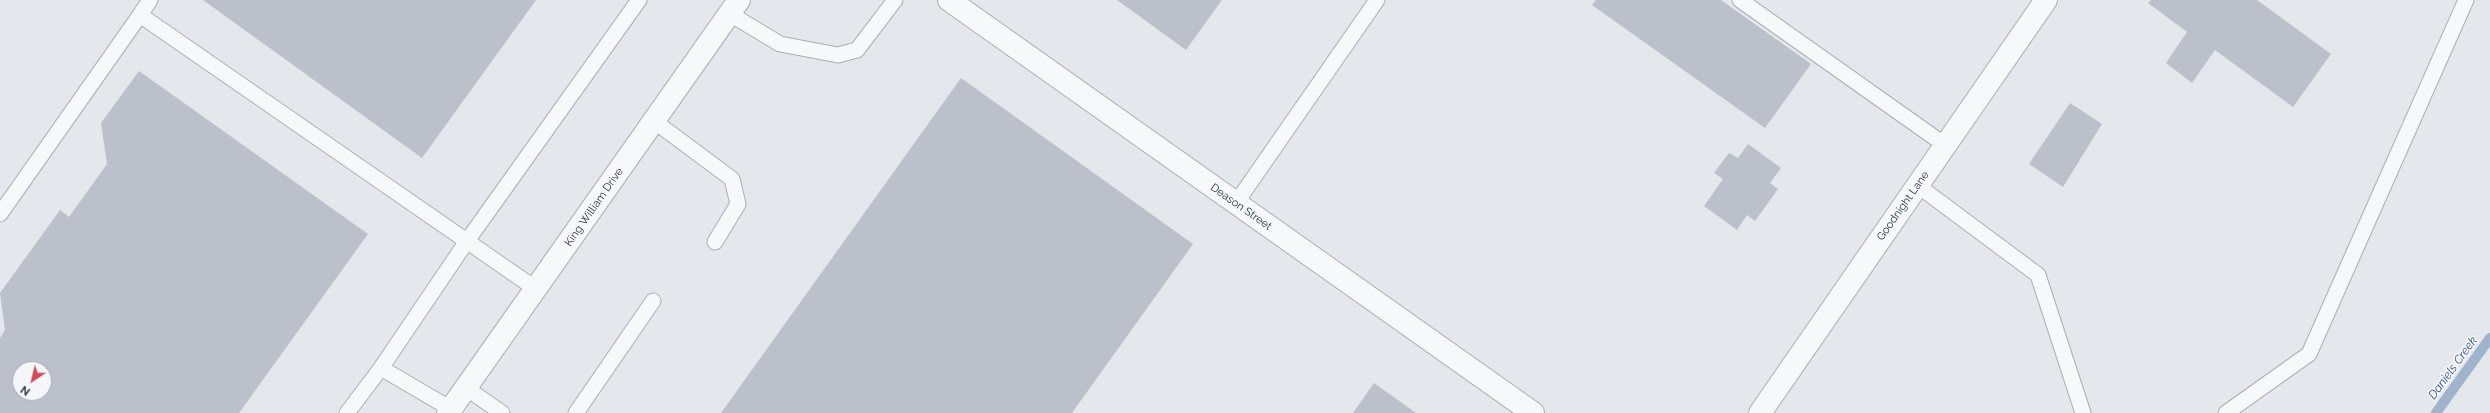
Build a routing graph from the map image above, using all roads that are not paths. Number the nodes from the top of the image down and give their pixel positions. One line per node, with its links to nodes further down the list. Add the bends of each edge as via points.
1 (150, 0): 10 (lane)
2 (639, 0): 16 (lane)
3 (895, 0): 9 (lane, via 857,50 838,55 780,44)
4 (949, 0): 14 (street, Deason Street)
5 (1377, 0): 14 (lane)
6 (1740, 0): 12 (lane)
7 (2046, 0): 12 (street, Goodnight Lane)
8 (2466, 0): 29 (lane, via 2309,354)
9 (734, 7): 11 (street, King William Drive)
10 (140, 15): 15 (lane); 16 (lane)
11 (654, 122): 17 (lane, via 732,179 738,204); 18 (street, King William Drive)
12 (1945, 145): 13 (street, Goodnight Lane)
13 (1917, 185): 27 (street, Goodnight Lane); 28 (lane, via 2038,275)
14 (1236, 203): 26 (street, Deason Street)
15 (0, 214)
16 (467, 241): 18 (lane); 20 (lane)
17 (715, 242)
18 (536, 289): 21 (street, King William Drive)
19 (653, 301): 25 (lane)
20 (381, 368): 22 (lane); 23 (lane)
21 (466, 388): 22 (street, King William Drive); 24 (lane)
22 (450, 411)
23 (347, 413)
24 (502, 413)
25 (576, 413)
26 (1533, 413)
27 (1760, 413)
28 (2083, 413)
29 (2226, 413)

